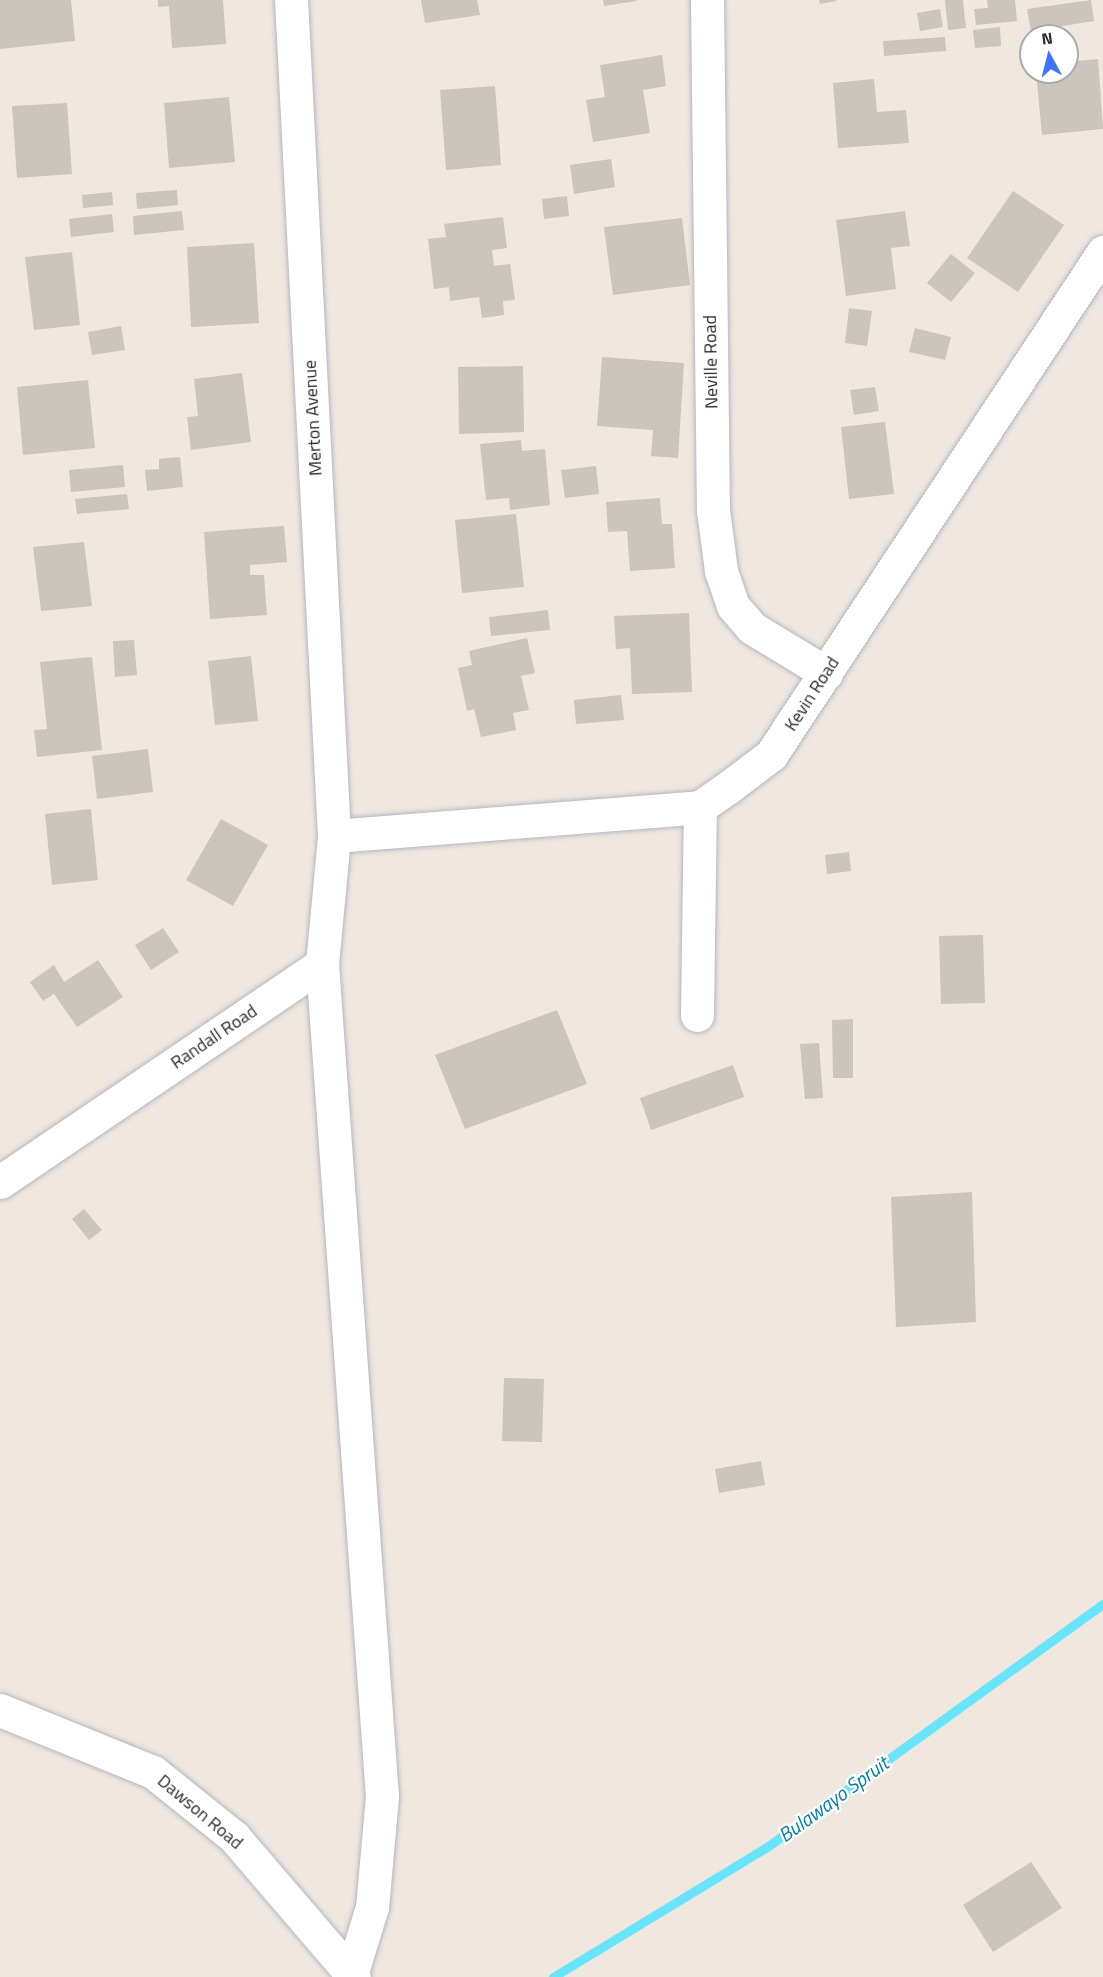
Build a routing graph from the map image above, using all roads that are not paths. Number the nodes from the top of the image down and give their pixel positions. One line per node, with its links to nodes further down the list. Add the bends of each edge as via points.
1 (291, 0): 6 (street, Merton Avenue)
2 (706, 0): 4 (street, Neville Road, via 713,510 721,571 733,606 752,628)
3 (1103, 252): 4 (street, Kevin Road)
4 (826, 673): 5 (street, Kevin Road, via 771,755)
5 (699, 807): 6 (street); 8 (street)
6 (334, 836): 7 (street)
7 (322, 964): 9 (street, Randall Road); 11 (street, via 382,1796 372,1906)
8 (697, 1015)
9 (2, 1175)
10 (0, 1710): 11 (street, Dawson Road, via 153,1772 234,1837)
11 (353, 1975)

